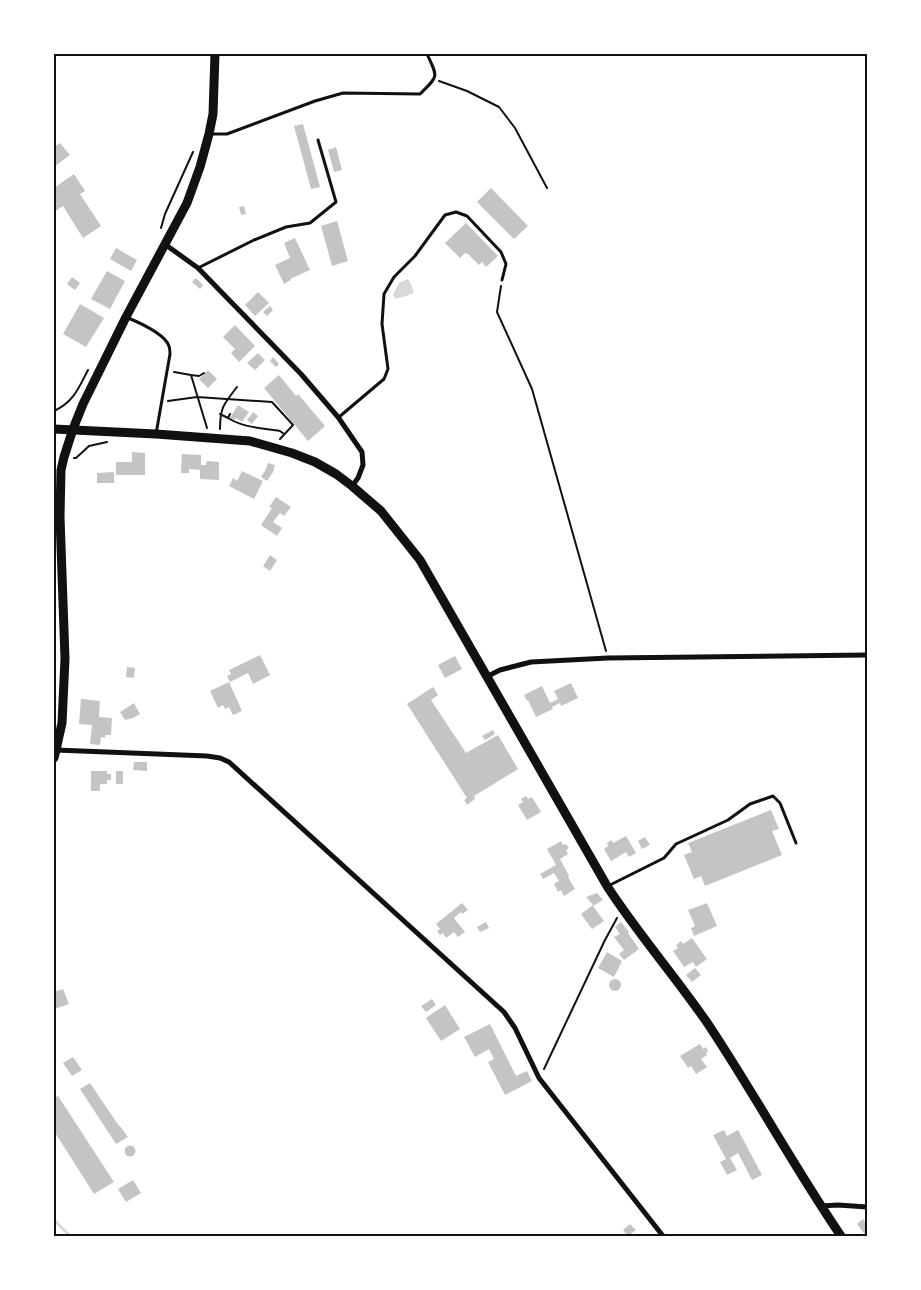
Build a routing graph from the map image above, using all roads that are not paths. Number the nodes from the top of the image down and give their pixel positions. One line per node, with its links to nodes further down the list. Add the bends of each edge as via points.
1 (215, 54): 3 (street)
2 (427, 54): 3 (lane, via 435,79 420,94 343,93 228,134)
3 (209, 134): 5 (street, via 187,203)
4 (318, 140): 6 (lane, via 336,202 310,223 278,230)
5 (166, 245): 6 (street); 8 (street)
6 (198, 268): 9 (street, via 302,374)
7 (502, 280): 9 (lane, via 506,264 501,252 467,216 456,212 444,215 384,294 382,324 388,369 384,379)
8 (126, 317): 11 (street); 12 (lane, via 148,326 169,346)
9 (338, 417): 13 (street, via 362,452 363,464)
10 (54, 428): 11 (street)
11 (73, 430): 12 (street); 16 (street, via 61,470 65,659 62,723)
12 (156, 434): 13 (street, via 250,441 315,462)
13 (352, 486): 15 (street, via 381,511 420,560)
14 (867, 655): 15 (street, via 531,662)
15 (486, 677): 18 (street)
16 (55, 754): 21 (street, via 207,756 229,762 504,1012 539,1078)
17 (796, 843): 18 (lane, via 780,803 773,796 750,804 728,820 676,844 664,858)
18 (607, 886): 19 (street, via 707,1023)
19 (820, 1206): 20 (street); 22 (street)
20 (867, 1207)
21 (663, 1236)
22 (841, 1236)

